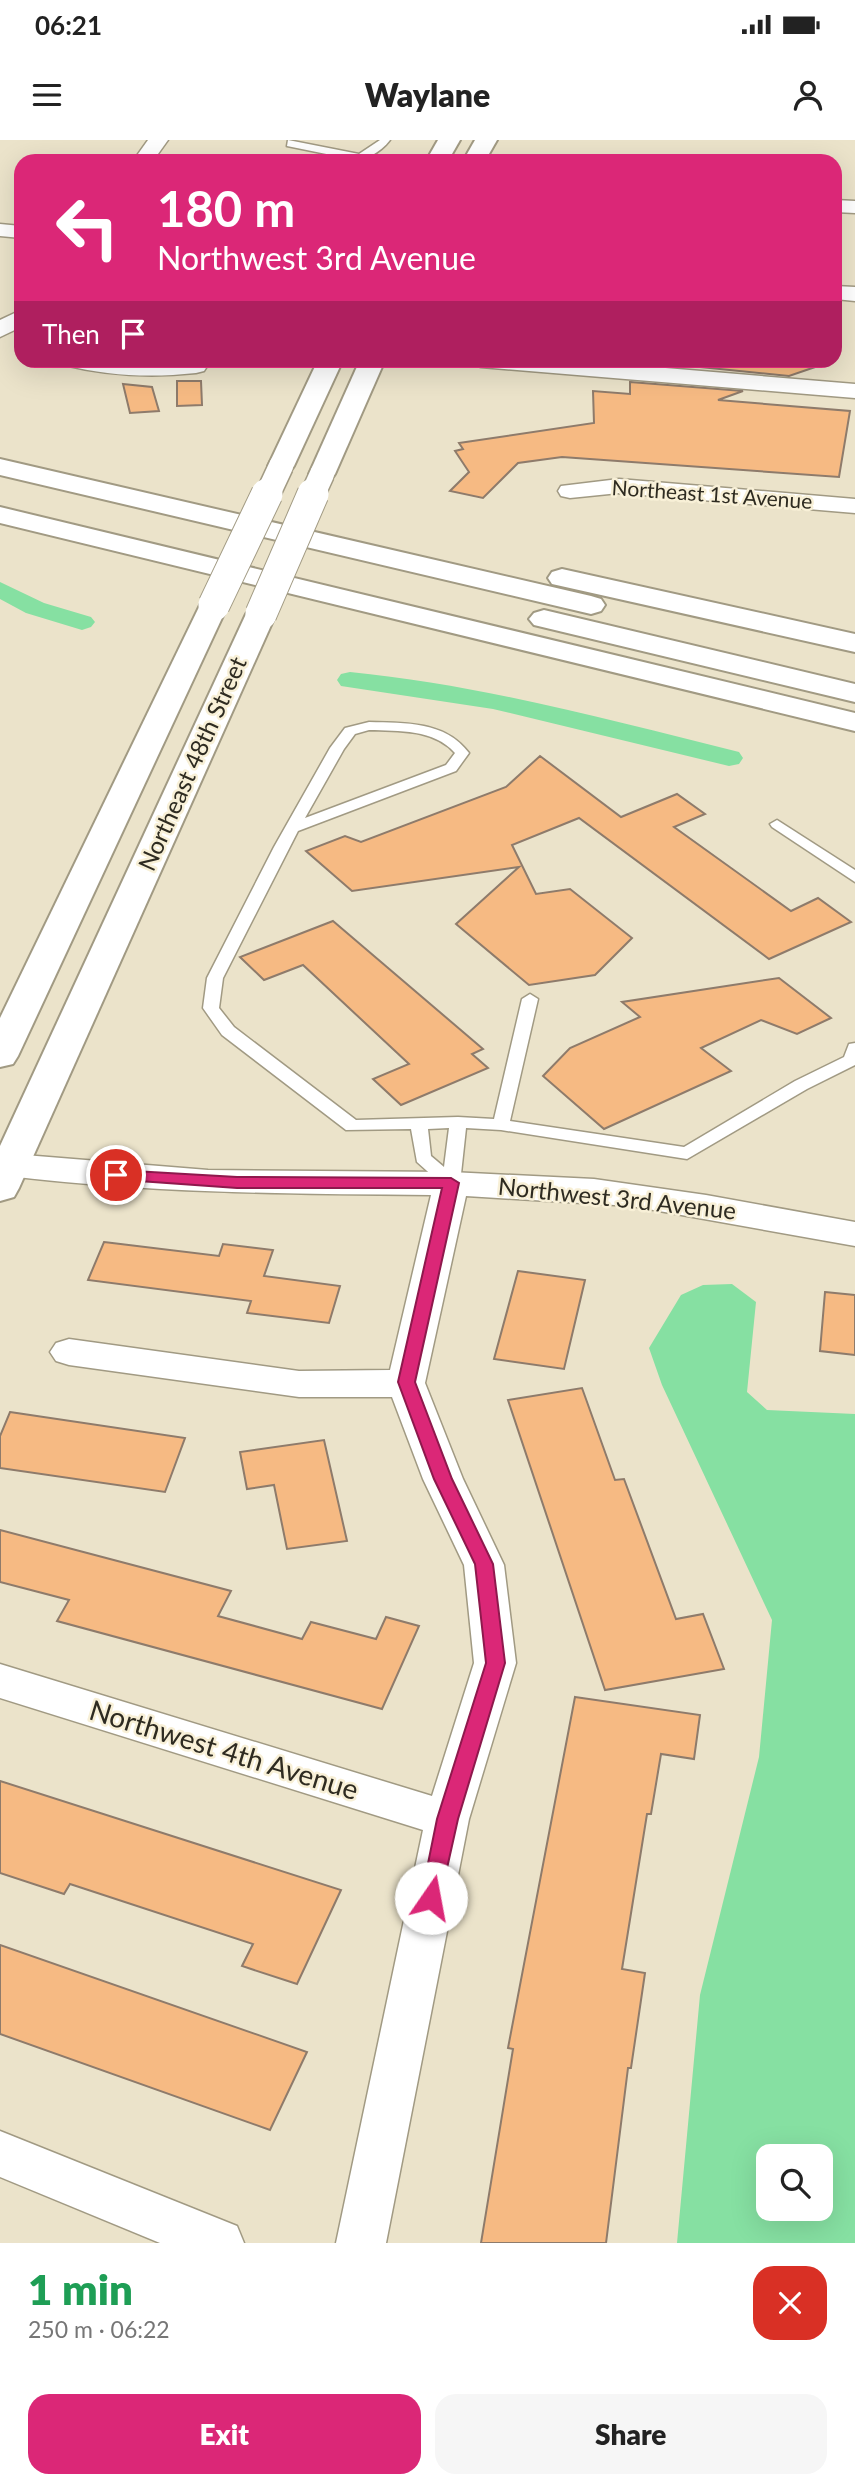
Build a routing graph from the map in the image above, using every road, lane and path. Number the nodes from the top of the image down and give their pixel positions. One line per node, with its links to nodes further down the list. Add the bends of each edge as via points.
1 (293, 140): 3 (lane, via 290,144)
2 (385, 140): 4 (lane)
3 (334, 154)
4 (365, 154)
5 (98, 368): 6 (street, via 143,372)
6 (167, 368)
7 (327, 368): 26 (main road, Northeast 48th Street, bridge)
8 (369, 368): 30 (main road, Northeast 48th Street, bridge)
9 (578, 368): 10 (street)
10 (855, 391)
11 (0, 450): 17 (main road)
12 (0, 467): 18 (main road)
13 (0, 491): 19 (main road)
14 (570, 491): 15 (street, Northeast 1st Avenue, via 619,486)
15 (855, 506)
16 (0, 515): 20 (main road)
17 (855, 643)
18 (855, 666)
19 (855, 693)
20 (855, 722)
21 (777, 824): 23 (lane)
22 (294, 827): 22 (lane, via 350,731 369,726 414,727 450,739 462,753 451,768); 28 (lane, via 215,978 211,1008 228,1031 352,1126)
23 (855, 877)
24 (530, 999): 29 (lane)
25 (855, 1048): 29 (lane, via 851,1060 687,1153)
26 (0, 1056)
27 (458, 1122): 28 (lane); 29 (lane); 31 (lane)
28 (419, 1124): 31 (lane, via 423,1158)
29 (501, 1125)
30 (3, 1172): 31 (street, Northwest 3rd Avenue, via 237,1182)
31 (451, 1183): 32 (street, Northwest 3rd Avenue, via 559,1188 678,1201); 34 (street)
32 (855, 1234)
33 (69, 1352): 34 (street, via 299,1384)
34 (406, 1382): 36 (street, via 443,1479 484,1564 495,1663)
35 (0, 1681): 36 (street, Northwest 4th Avenue)
36 (447, 1819): 39 (street)
37 (0, 2154): 38 (street)
38 (219, 2243)
39 (361, 2243)

